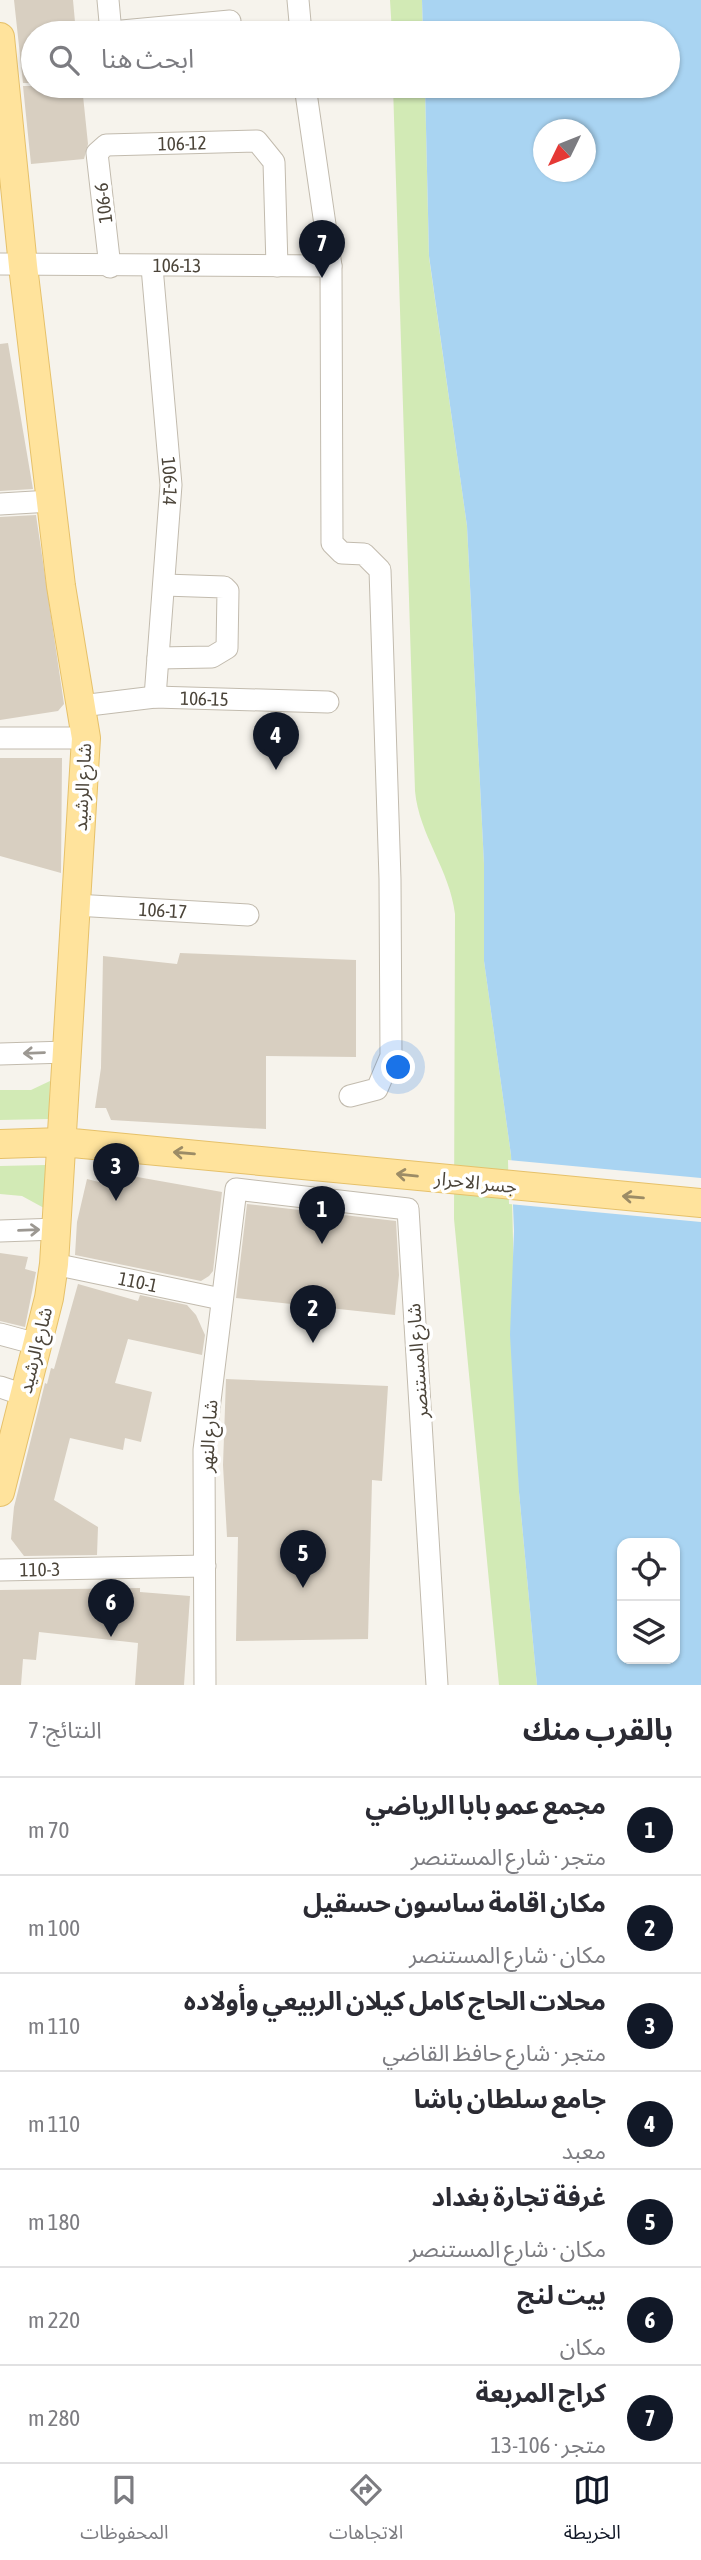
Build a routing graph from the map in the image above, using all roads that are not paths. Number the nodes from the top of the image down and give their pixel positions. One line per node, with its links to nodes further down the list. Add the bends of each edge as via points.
1 (108, 0): 3 (street)
2 (298, 0): 4 (street)
3 (110, 21)
4 (300, 21)
5 (0, 37): 8 (main road, شارع الرشيد)
6 (307, 98): 10 (street)
7 (106, 145): 9 (street, 106-12, via 257,141 274,162); 11 (street, 106-6, via 97,153)
8 (11, 265): 11 (street, 106-13); 13 (main road, شارع الرشيد)
9 (277, 266): 10 (street, 106-13); 12 (street, 106-13)
10 (331, 266): 26 (street, via 331,543 342,553 364,554 380,570 390,879 391,1056 377,1089)
11 (110, 267): 12 (street, 106-13)
12 (152, 267): 15 (street, 106-14, via 171,485)
13 (51, 501): 14 (street); 19 (main road, شارع الرشيد)
14 (0, 504)
15 (164, 585): 16 (street, 106-14); 16 (street, via 223,586 228,591 227,648 212,657)
16 (158, 658): 17 (street, 106-14)
17 (155, 698): 18 (street, 106-15); 19 (street, 106-15)
18 (328, 702)
19 (81, 706): 21 (main road, شارع الرشيد)
20 (0, 738): 21 (street)
21 (86, 738): 22 (main road, شارع الرشيد)
22 (75, 905): 23 (street, 106-17); 24 (main road, شارع الرشيد)
23 (248, 915)
24 (67, 1052): 25 (street, one-way to 25); 27 (main road, شارع الرشيد)
25 (0, 1054)
26 (350, 1096)
27 (62, 1142): 28 (main road, جسر الاحرار); 30 (main road, جسر الاحرار, one-way to 27); 31 (main road, شارع الرشيد)
28 (0, 1144)
29 (236, 1189): 34 (street, شارع النهر); 43 (street, شارع المستنصر, via 408,1209)
30 (701, 1203)
31 (57, 1229): 32 (street, one-way to 31); 33 (main road, شارع الرشيد)
32 (0, 1231)
33 (54, 1264): 34 (street, 110-1); 36 (main road, شارع الرشيد)
34 (221, 1299): 40 (street, شارع النهر, via 204,1450)
35 (0, 1334): 36 (street)
36 (37, 1343): 37 (main road, شارع الرشيد)
37 (12, 1391): 38 (main road, شارع الرشيد)
38 (5, 1444): 39 (main road, شارع الرشيد)
39 (0, 1492)
40 (205, 1566): 41 (street, 110-3); 42 (street, شارع النهر)
41 (0, 1570)
42 (205, 1685)
43 (437, 1685)

